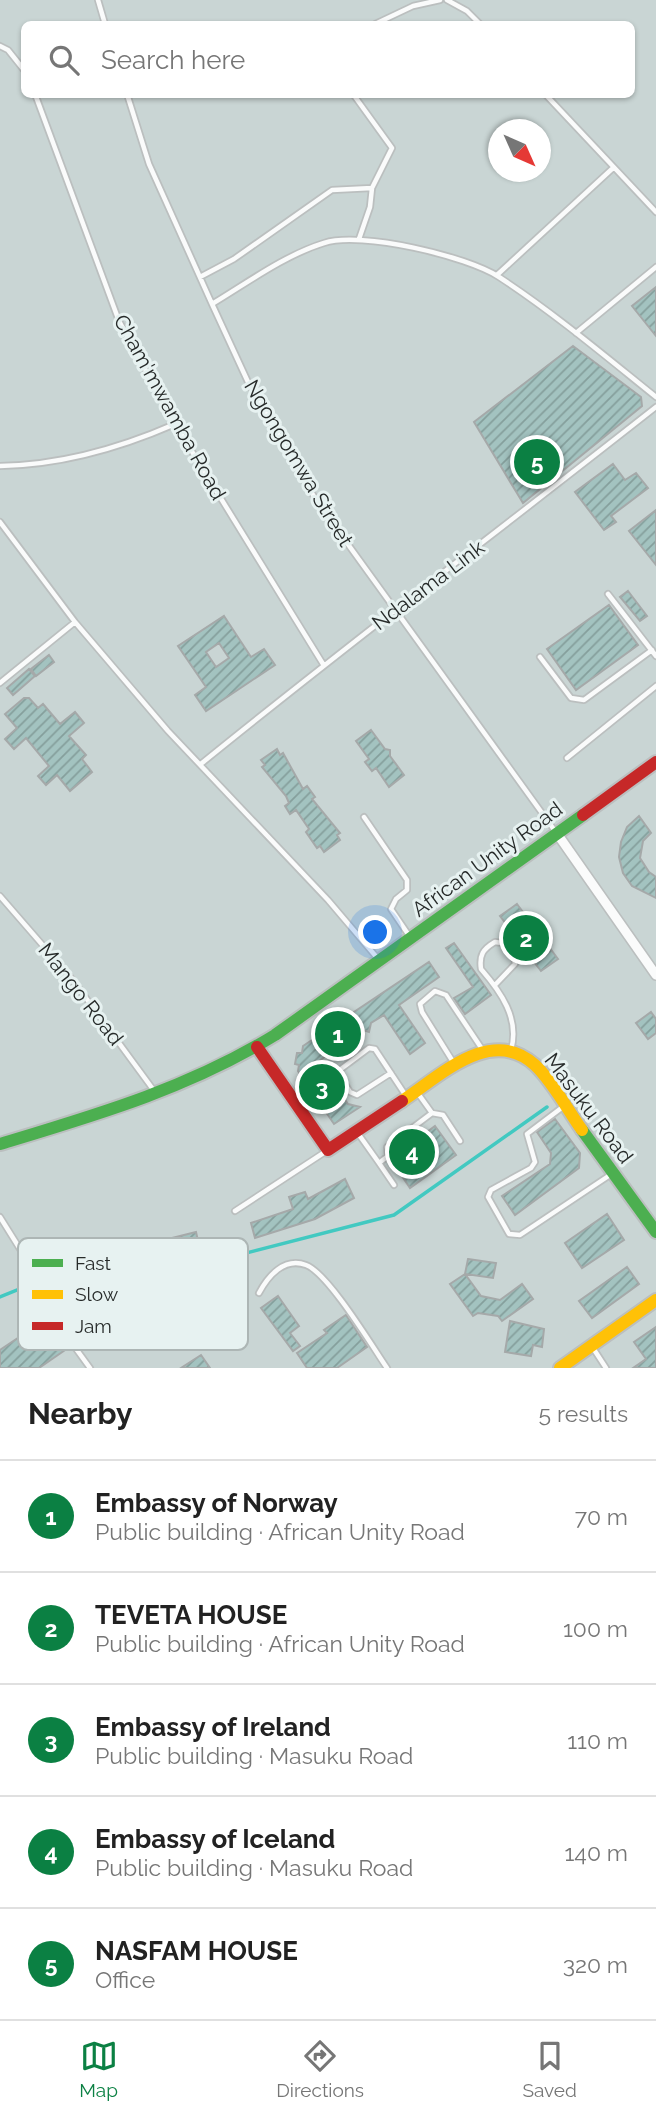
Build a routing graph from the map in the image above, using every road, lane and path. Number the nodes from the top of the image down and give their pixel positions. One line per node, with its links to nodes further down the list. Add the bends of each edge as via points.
1 (98, 0): 4 (lane)
2 (440, 0): 5 (lane)
3 (447, 0): 6 (lane)
4 (104, 21)
5 (381, 21)
6 (477, 21)
7 (0, 46): 8 (lane)
8 (21, 66)
9 (36, 98): 24 (lane, Cham'mwamba Road, via 119,321)
10 (128, 98): 19 (lane, Ngongomwa Street, via 149,164)
11 (356, 98): 14 (lane, via 392,148)
12 (549, 98): 13 (lane)
13 (613, 168): 15 (lane); 18 (lane)
14 (372, 188): 16 (lane); 19 (lane, via 332,190)
15 (656, 212)
16 (359, 239): 18 (lane, via 427,250); 20 (lane, via 325,243)
17 (656, 267): 21 (lane)
18 (497, 275): 21 (lane)
19 (200, 278): 20 (lane, Ngongomwa Street)
20 (212, 304): 28 (lane, Ngongomwa Street, via 248,382 316,500)
21 (576, 333): 22 (lane)
22 (656, 397)
23 (656, 407): 28 (lane, Ndalama Link)
24 (174, 424): 25 (lane, via 127,445); 33 (lane, Cham'mwamba Road)
25 (0, 466)
26 (0, 522): 29 (lane)
27 (608, 594): 30 (lane)
28 (395, 612): 33 (lane, Ndalama Link); 40 (lane, Ngongomwa Street)
29 (75, 622): 34 (lane); 38 (lane, via 168,731)
30 (652, 650): 31 (lane); 32 (lane, via 584,701 571,698)
31 (656, 656)
32 (541, 657)
33 (323, 664): 38 (lane, Ndalama Link)
34 (0, 683)
35 (656, 686): 36 (lane)
36 (567, 758)
37 (656, 762): 40 (street, African Unity Road)
38 (202, 763): 43 (lane)
39 (364, 817): 42 (lane, via 407,880 407,890 391,909)
40 (556, 832): 42 (street, African Unity Road); 44 (street)
41 (0, 896): 52 (lane, Mango Road, via 72,979)
42 (410, 938): 43 (street, African Unity Road)
43 (379, 960): 46 (street, African Unity Road)
44 (656, 975)
45 (495, 985): 45 (lane, via 480,960 495,942 502,943 514,957 514,964); 48 (lane, via 514,1026)
46 (257, 1047): 52 (street, African Unity Road); 58 (street)
47 (483, 1050): 48 (street, Masuku Road); 49 (street, Masuku Road); 49 (lane, via 446,995 435,991 423,999 422,1012)
48 (511, 1050): 53 (street, Masuku Road, via 536,1066)
49 (455, 1066): 51 (street, Masuku Road)
50 (391, 1073): 50 (lane, via 375,1049 369,1048 337,1072 357,1094); 51 (lane)
51 (412, 1095): 54 (lane); 55 (street, Masuku Road)
52 (158, 1096): 57 (street, African Unity Road)
53 (565, 1106): 60 (street, Masuku Road); 60 (lane, via 527,1134 535,1162 531,1168 491,1190 488,1197 509,1234 520,1235)
54 (432, 1113): 56 (lane, via 443,1115); 59 (lane, via 390,1143 388,1156)
55 (357, 1131): 58 (street, Masuku Road); 59 (lane)
56 (460, 1141)
57 (0, 1144)
58 (328, 1150): 62 (lane)
59 (379, 1163): 61 (lane)
60 (614, 1172): 64 (street, Masuku Road)
61 (394, 1185)
62 (234, 1211)
63 (0, 1217): 65 (lane)
64 (656, 1232)
65 (18, 1246)
66 (259, 1293): 71 (lane, via 268,1275 286,1265 306,1265 325,1280)
67 (656, 1300): 68 (street)
68 (591, 1346): 72 (street); 73 (lane)
69 (77, 1350): 70 (lane)
70 (90, 1368)
71 (387, 1368)
72 (560, 1368)
73 (606, 1368)

